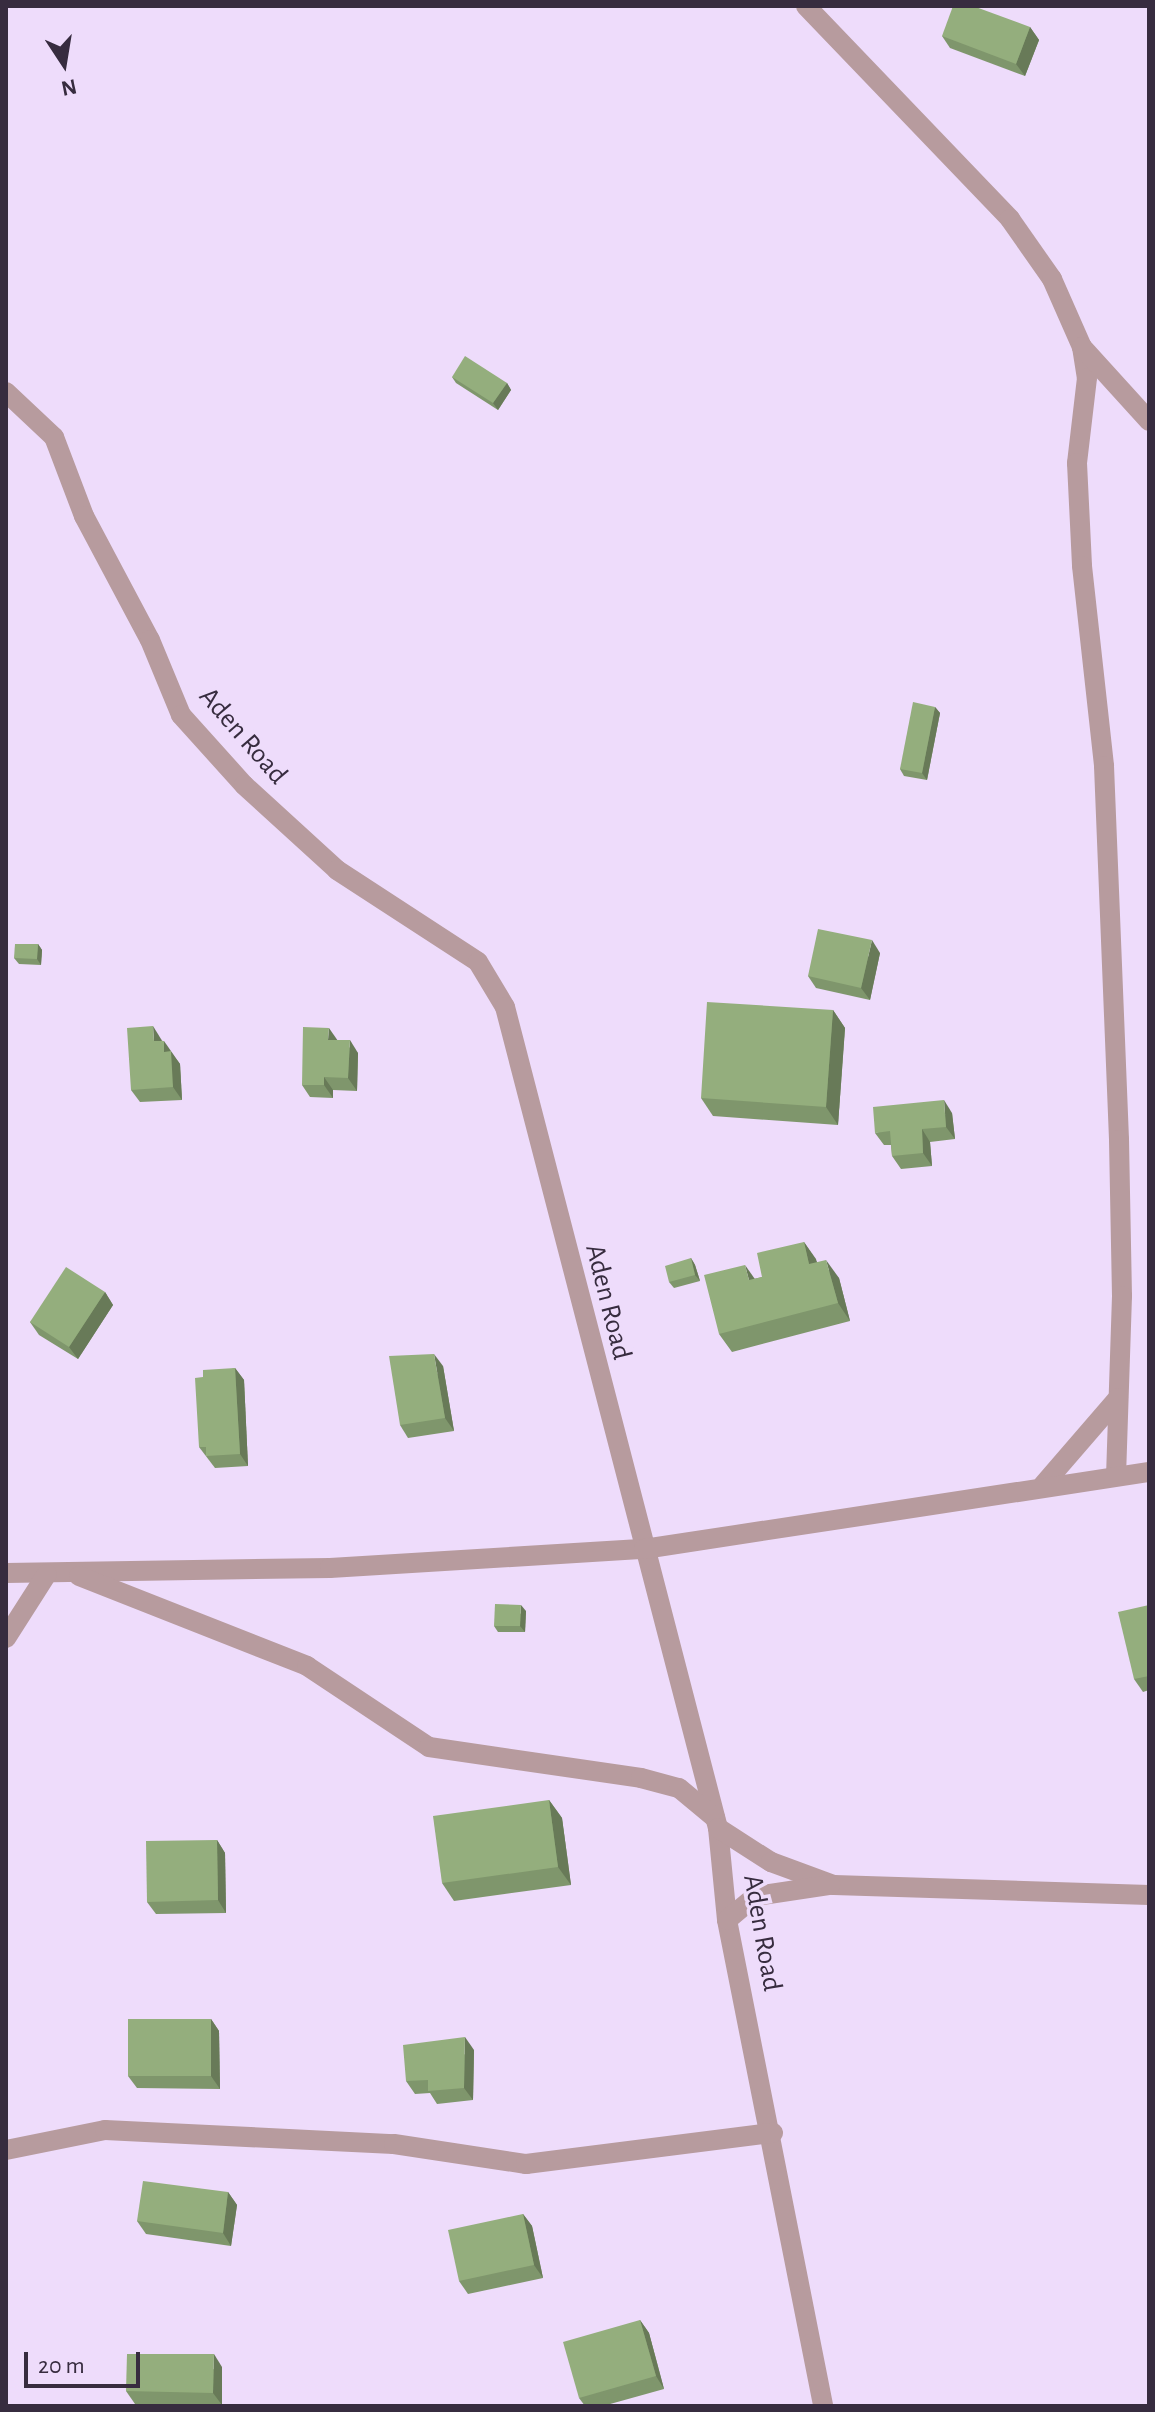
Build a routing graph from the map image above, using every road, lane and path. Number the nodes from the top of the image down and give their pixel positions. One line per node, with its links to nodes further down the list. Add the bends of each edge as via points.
1 (806, 6): 2 (street, via 1010,219 1052,279)
2 (1082, 347): 4 (street); 5 (street, via 1087,378 1078,478 1104,766 1119,1140)
3 (6, 392): 9 (street, Aden Road, via 54,437 84,516 150,640 181,715 244,785 337,870 478,962 505,1007)
4 (1149, 421)
5 (1118, 1398): 7 (street); 8 (street)
6 (1149, 1472): 7 (street)
7 (1116, 1473): 8 (street)
8 (1043, 1485): 9 (street)
9 (644, 1549): 11 (street, via 330,1568); 14 (street, Aden Road)
10 (6, 1573): 12 (street)
11 (73, 1573): 12 (street); 14 (street, via 307,1666 429,1747 679,1788)
12 (47, 1574): 13 (street)
13 (6, 1638)
14 (716, 1823): 15 (street, via 771,1862); 17 (street, Aden Road)
15 (834, 1885): 16 (street); 17 (street, via 756,1896)
16 (1149, 1895)
17 (727, 1920): 18 (street, Aden Road)
18 (773, 2133): 19 (street, via 526,2164 394,2144 105,2130); 20 (street, Aden Road)
19 (6, 2150)
20 (823, 2406)

